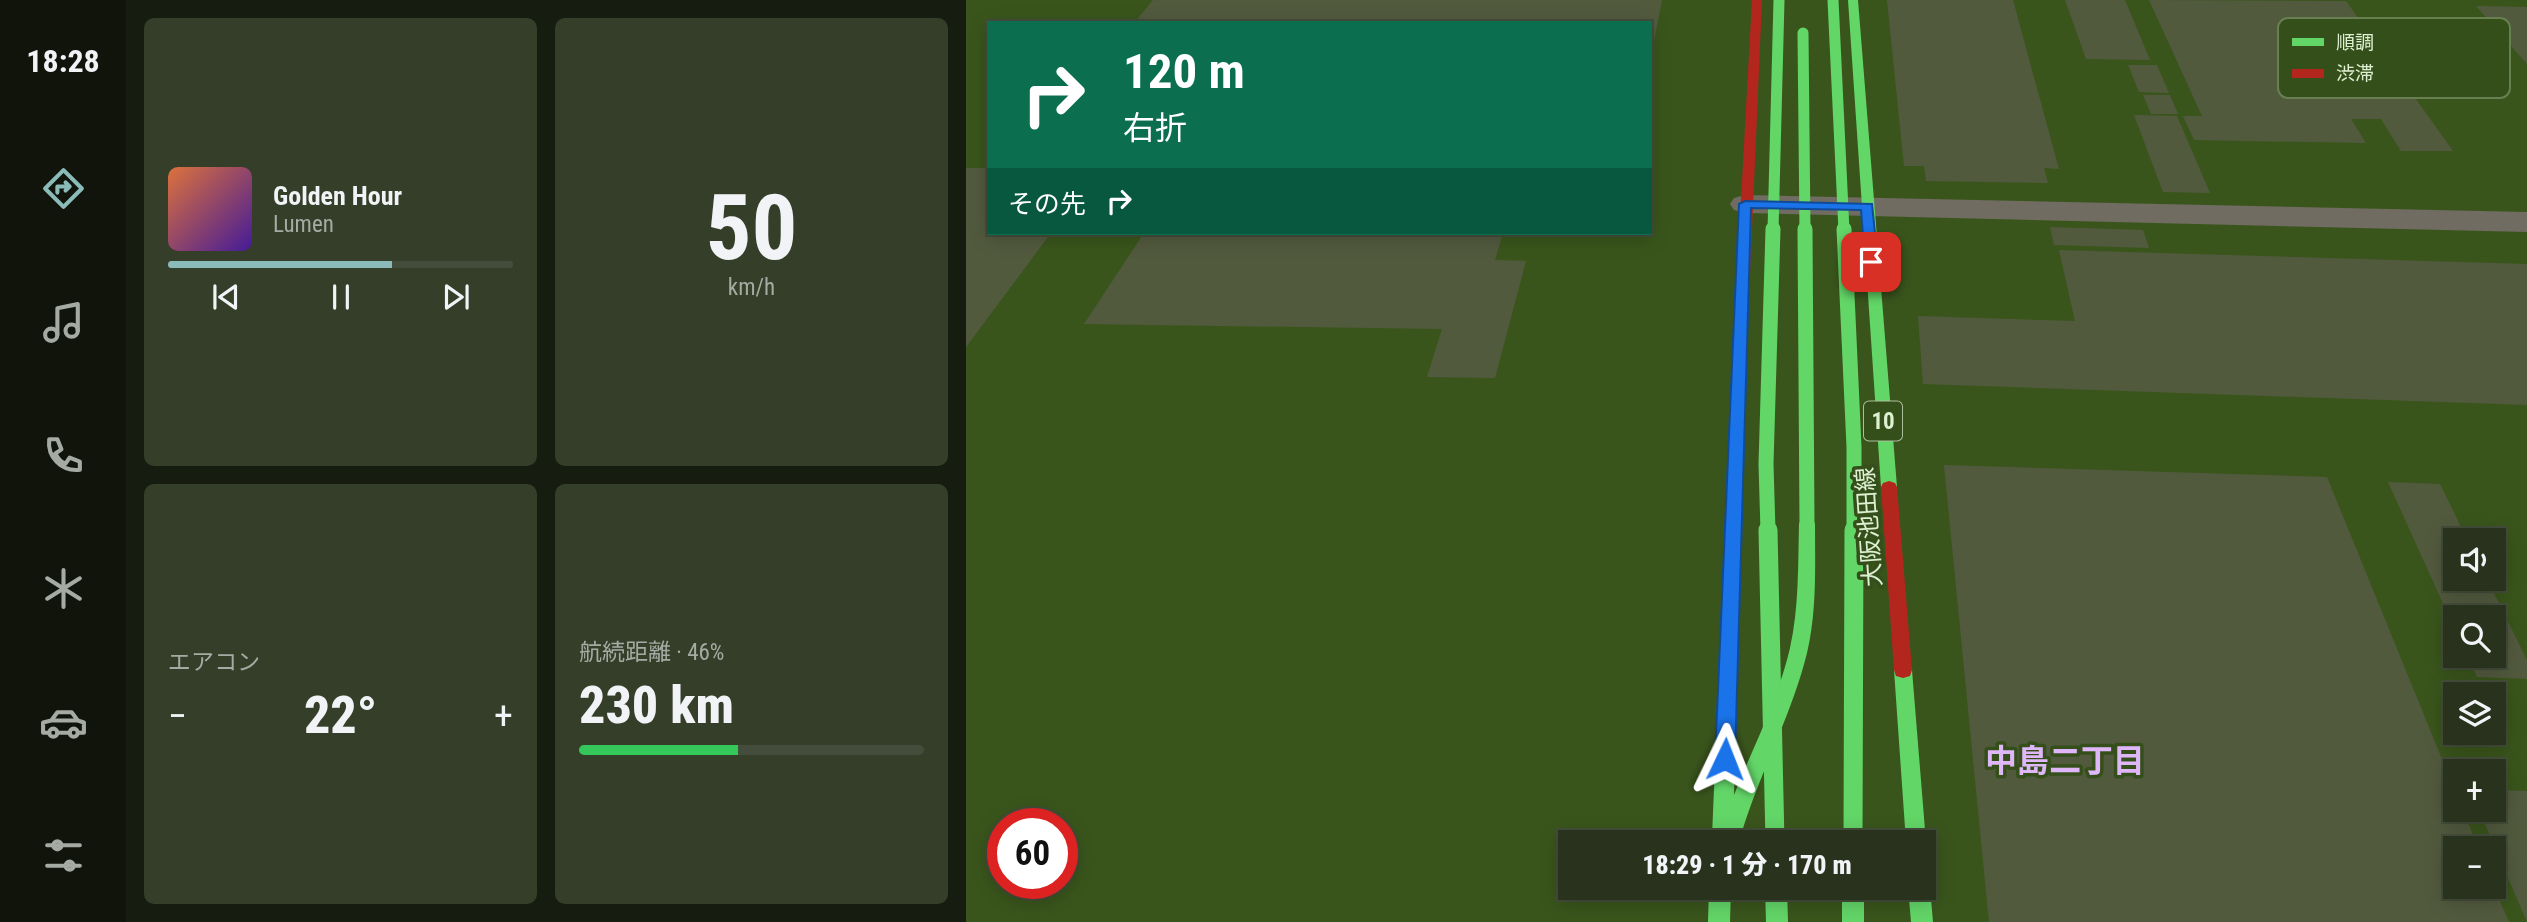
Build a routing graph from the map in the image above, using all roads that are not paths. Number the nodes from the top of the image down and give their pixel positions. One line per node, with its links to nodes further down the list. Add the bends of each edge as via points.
1 (1757, 0): 6 (main road)
2 (1779, 0): 11 (main road, bridge, via 1766,464)
3 (1833, 0): 12 (main road, bridge, via 1854,446)
4 (1853, 0): 7 (main road, 大阪池田線 / 10)
5 (1803, 14): 10 (main road, bridge, via 1804,624 1794,669)
6 (1745, 204): 7 (street); 9 (main road)
7 (1867, 206): 8 (street); 13 (main road, 大阪池田線 / 10)
8 (2527, 222)
9 (1721, 830)
10 (1731, 830)
11 (1775, 830)
12 (1853, 830)
13 (1915, 830)
14 (1720, 900): 18 (main road)
15 (1776, 900): 19 (main road)
16 (1853, 900): 20 (main road)
17 (1920, 900): 21 (main road)
18 (1719, 922)
19 (1777, 922)
20 (1853, 922)
21 (1922, 922)

